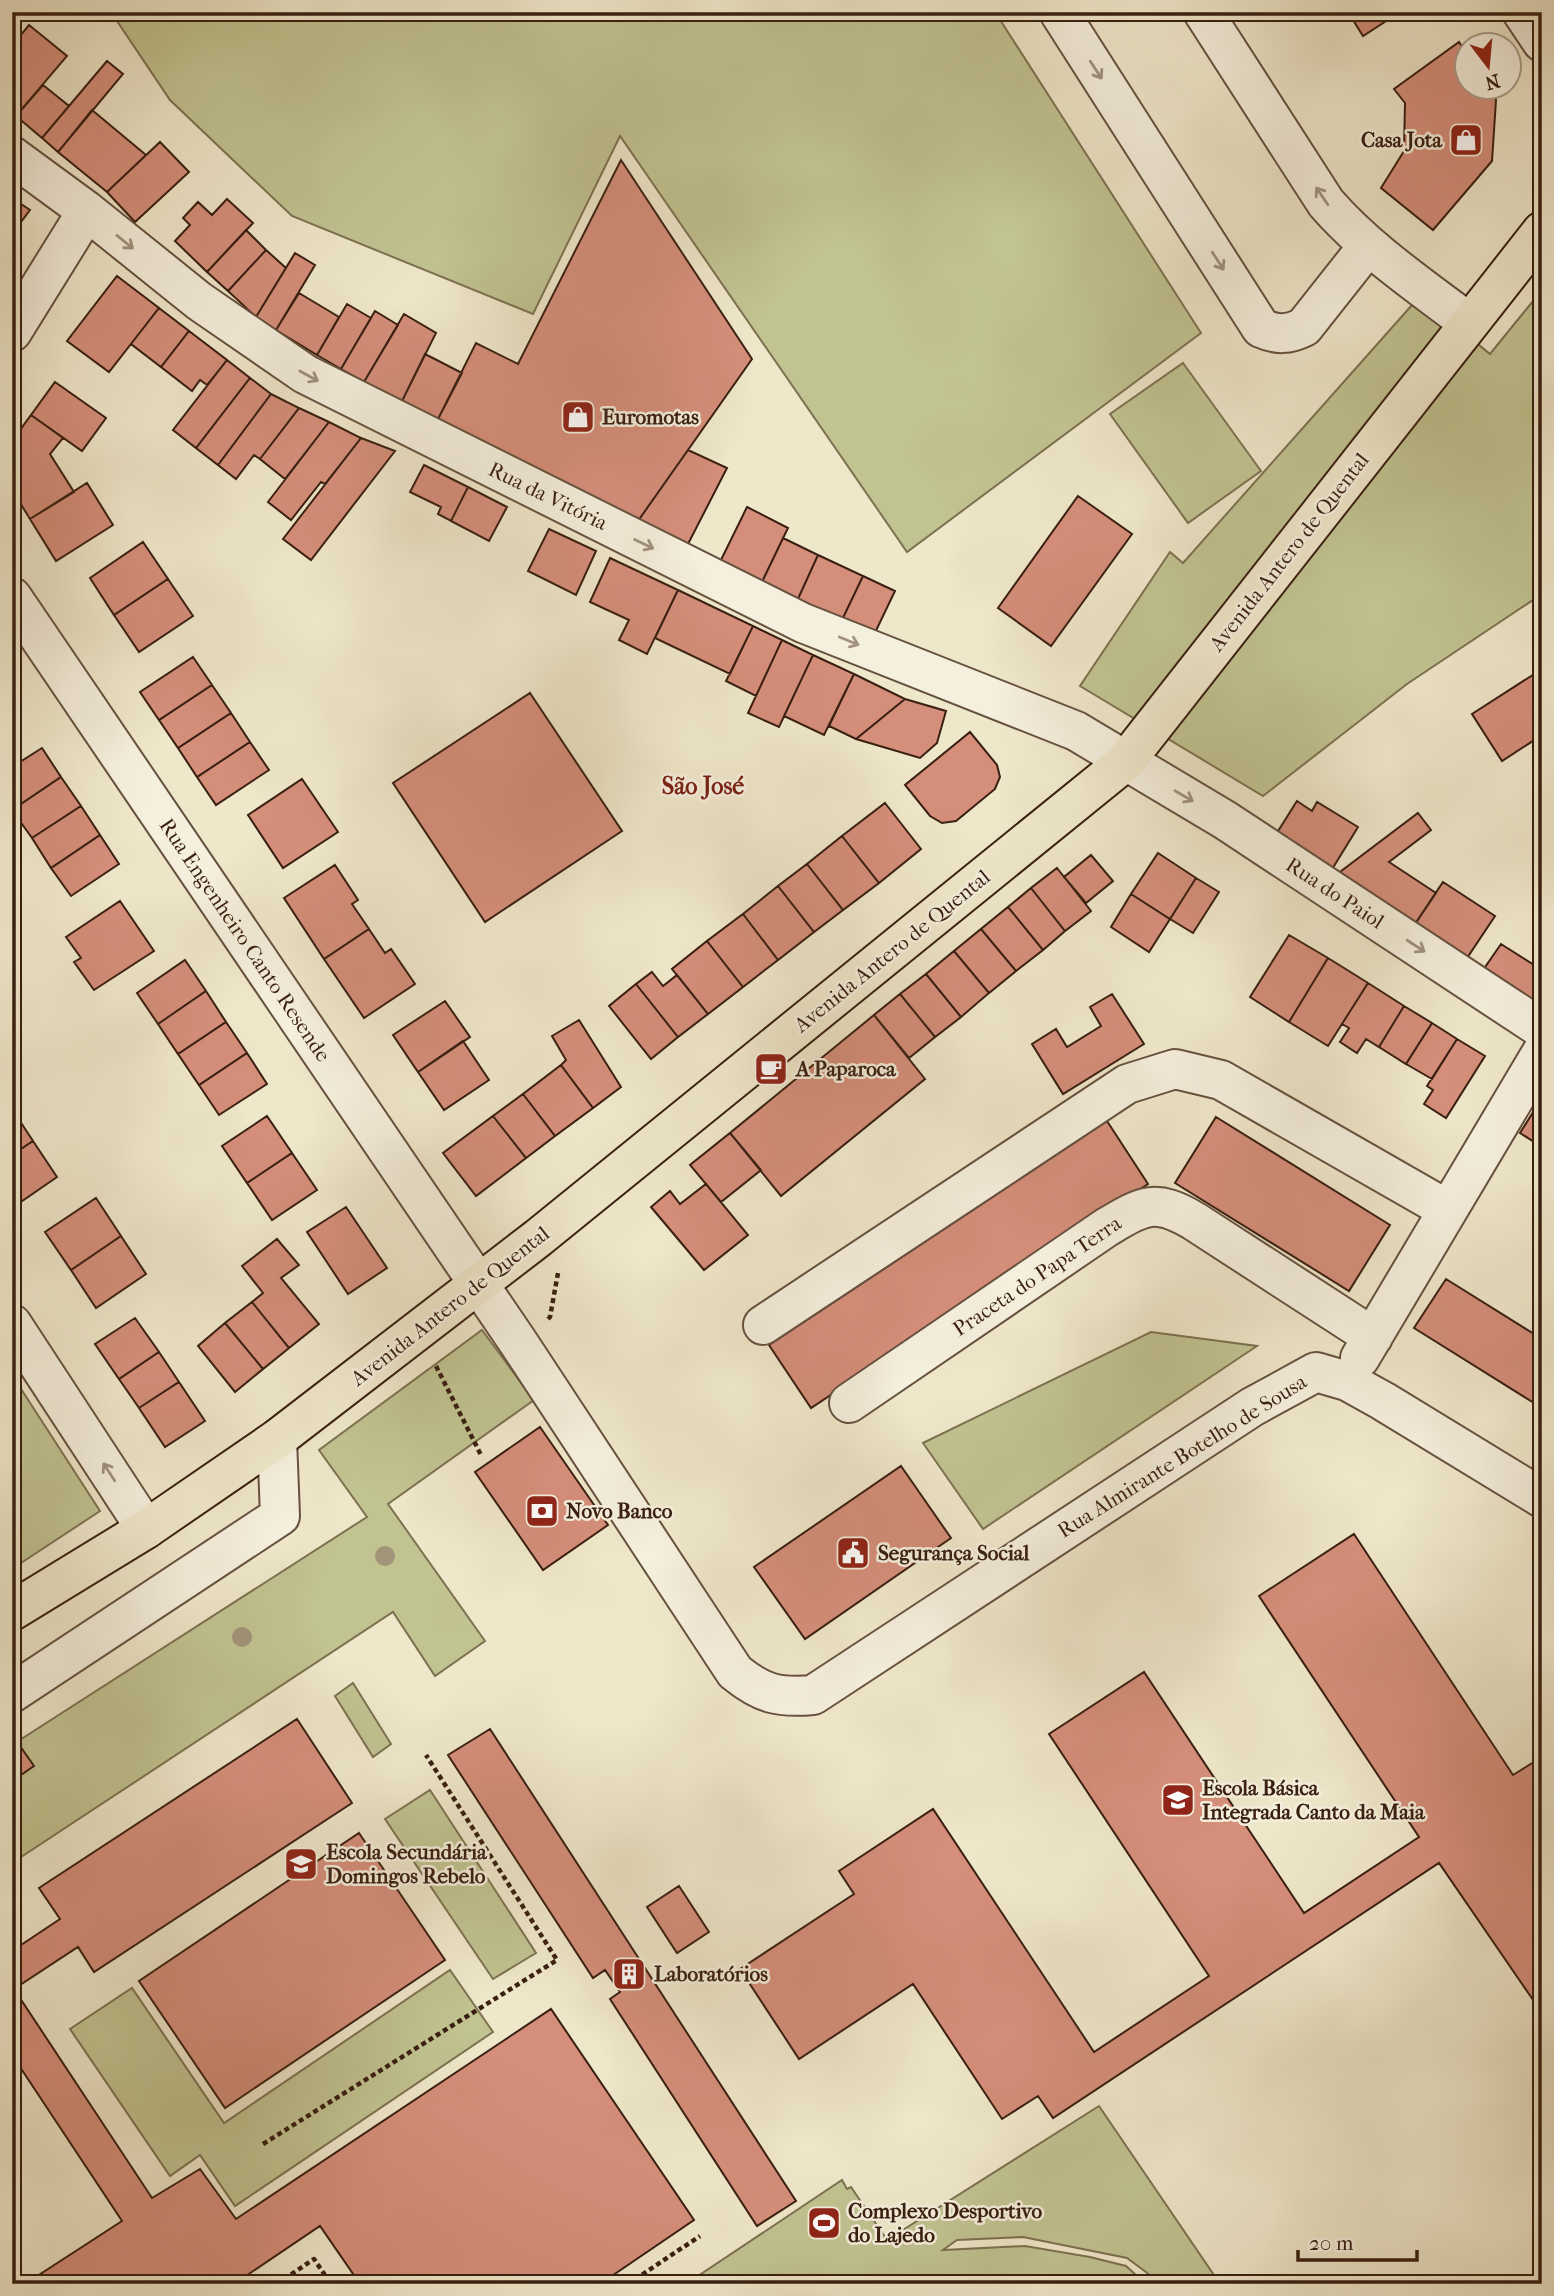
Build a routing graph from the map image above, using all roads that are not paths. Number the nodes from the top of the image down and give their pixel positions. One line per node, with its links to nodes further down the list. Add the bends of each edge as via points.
1 (1059, 12): 8 (street, one-way to 8, via 1261,328 1276,334 1304,327)
2 (1203, 12): 8 (street, one-way to 2, via 1326,203)
3 (1522, 12): 4 (street)
4 (1542, 42)
5 (12, 156): 6 (street, Rua da Vitória)
6 (88, 212): 10 (street); 12 (street, Rua da Vitória, one-way to 12, via 199,301 305,374 803,623 1076,731)
7 (1542, 231): 9 (main road, Avenida Antero de Quental)
8 (1368, 246): 9 (street)
9 (1469, 323): 12 (main road, Avenida Antero de Quental)
10 (12, 331)
11 (12, 597): 16 (street, Rua Engenheiro Canto Resende)
12 (1125, 762): 13 (street, Rua do Paiol, one-way to 13, via 1225,820); 16 (main road, Avenida Antero de Quental)
13 (1542, 1029)
14 (1542, 1052): 15 (street)
15 (1448, 1210): 18 (street, via 1221,1080 1175,1069 1127,1084); 19 (street)
16 (478, 1282): 20 (street, Rua Almirante Botelho de Sousa, via 735,1672 755,1688 792,1697 813,1695 1263,1401 1316,1372); 22 (main road, Avenida Antero de Quental)
17 (12, 1324): 24 (street, one-way to 17)
18 (763, 1325)
19 (1373, 1337): 20 (street); 21 (street, Praceta do Papa Terra, via 1174,1209 1153,1205 1107,1227)
20 (1347, 1381): 23 (street, Rua Almirante Botelho de Sousa)
21 (849, 1403)
22 (277, 1439): 24 (main road, Avenida Antero de Quental); 26 (street, via 280,1516)
23 (1542, 1498)
24 (146, 1529): 25 (main road, Avenida Antero de Quental)
25 (12, 1611)
26 (12, 1693)

